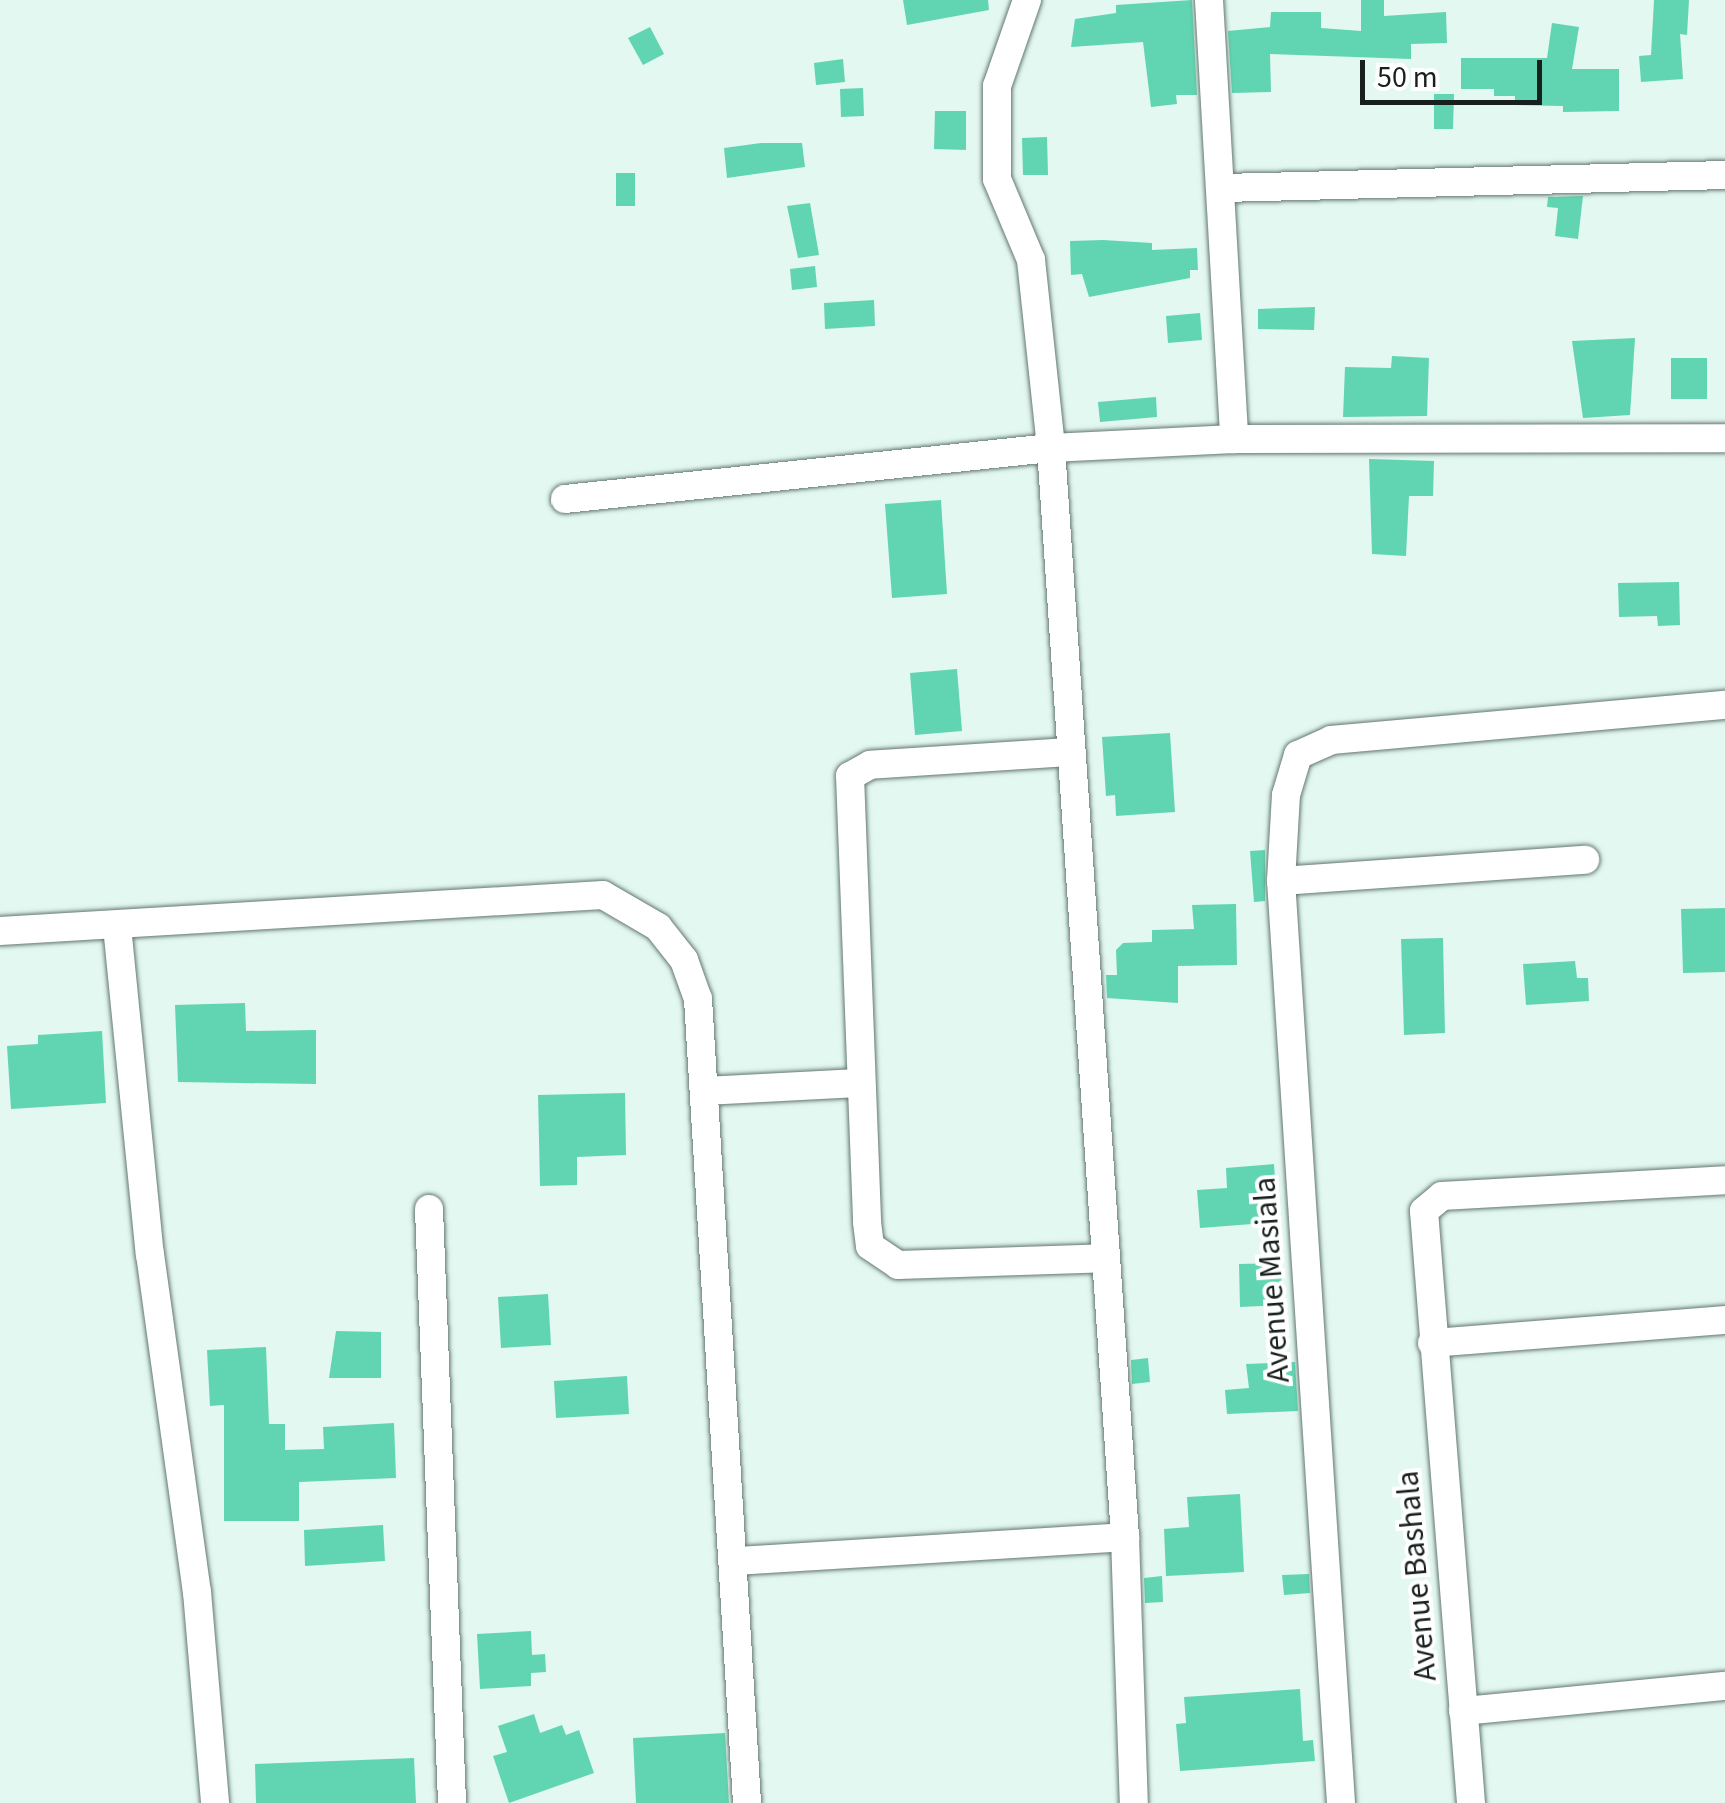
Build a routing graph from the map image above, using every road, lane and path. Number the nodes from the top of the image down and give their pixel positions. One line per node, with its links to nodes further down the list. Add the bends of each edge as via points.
1 (1027, 0): 7 (street, via 997,86 997,179 1031,260)
2 (1208, 0): 4 (street)
3 (1725, 175): 4 (street)
4 (1223, 188): 6 (street)
5 (1725, 438): 6 (street)
6 (1234, 439): 7 (street)
7 (1051, 448): 8 (street); 10 (street)
8 (565, 499)
9 (1725, 706): 12 (street, Avenue Masiala, via 1331,740 1298,755 1286,795)
10 (1069, 752): 15 (street, via 870,765 850,776); 19 (street)
11 (1585, 860): 12 (street)
12 (1281, 881): 30 (street, Avenue Masiala)
13 (117, 926): 14 (street); 16 (street, via 604,895 658,927 684,960 698,999); 26 (street, via 150,1254 197,1592)
14 (0, 931)
15 (859, 1083): 16 (street); 19 (street, via 870,1246 881,1258 898,1265)
16 (704, 1091): 23 (street)
17 (1725, 1180): 21 (street, Avenue Bashala, via 1430,1200 1424,1211)
18 (429, 1209): 27 (street)
19 (1105, 1258): 22 (street)
20 (1725, 1320): 21 (street)
21 (1432, 1343): 25 (street, Avenue Bashala)
22 (1125, 1537): 23 (street); 29 (street)
23 (736, 1561): 28 (street)
24 (1725, 1686): 25 (street)
25 (1463, 1711): 31 (street, Avenue Bashala)
26 (214, 1803)
27 (452, 1803)
28 (746, 1803)
29 (1134, 1803)
30 (1341, 1803)
31 (1470, 1803)

